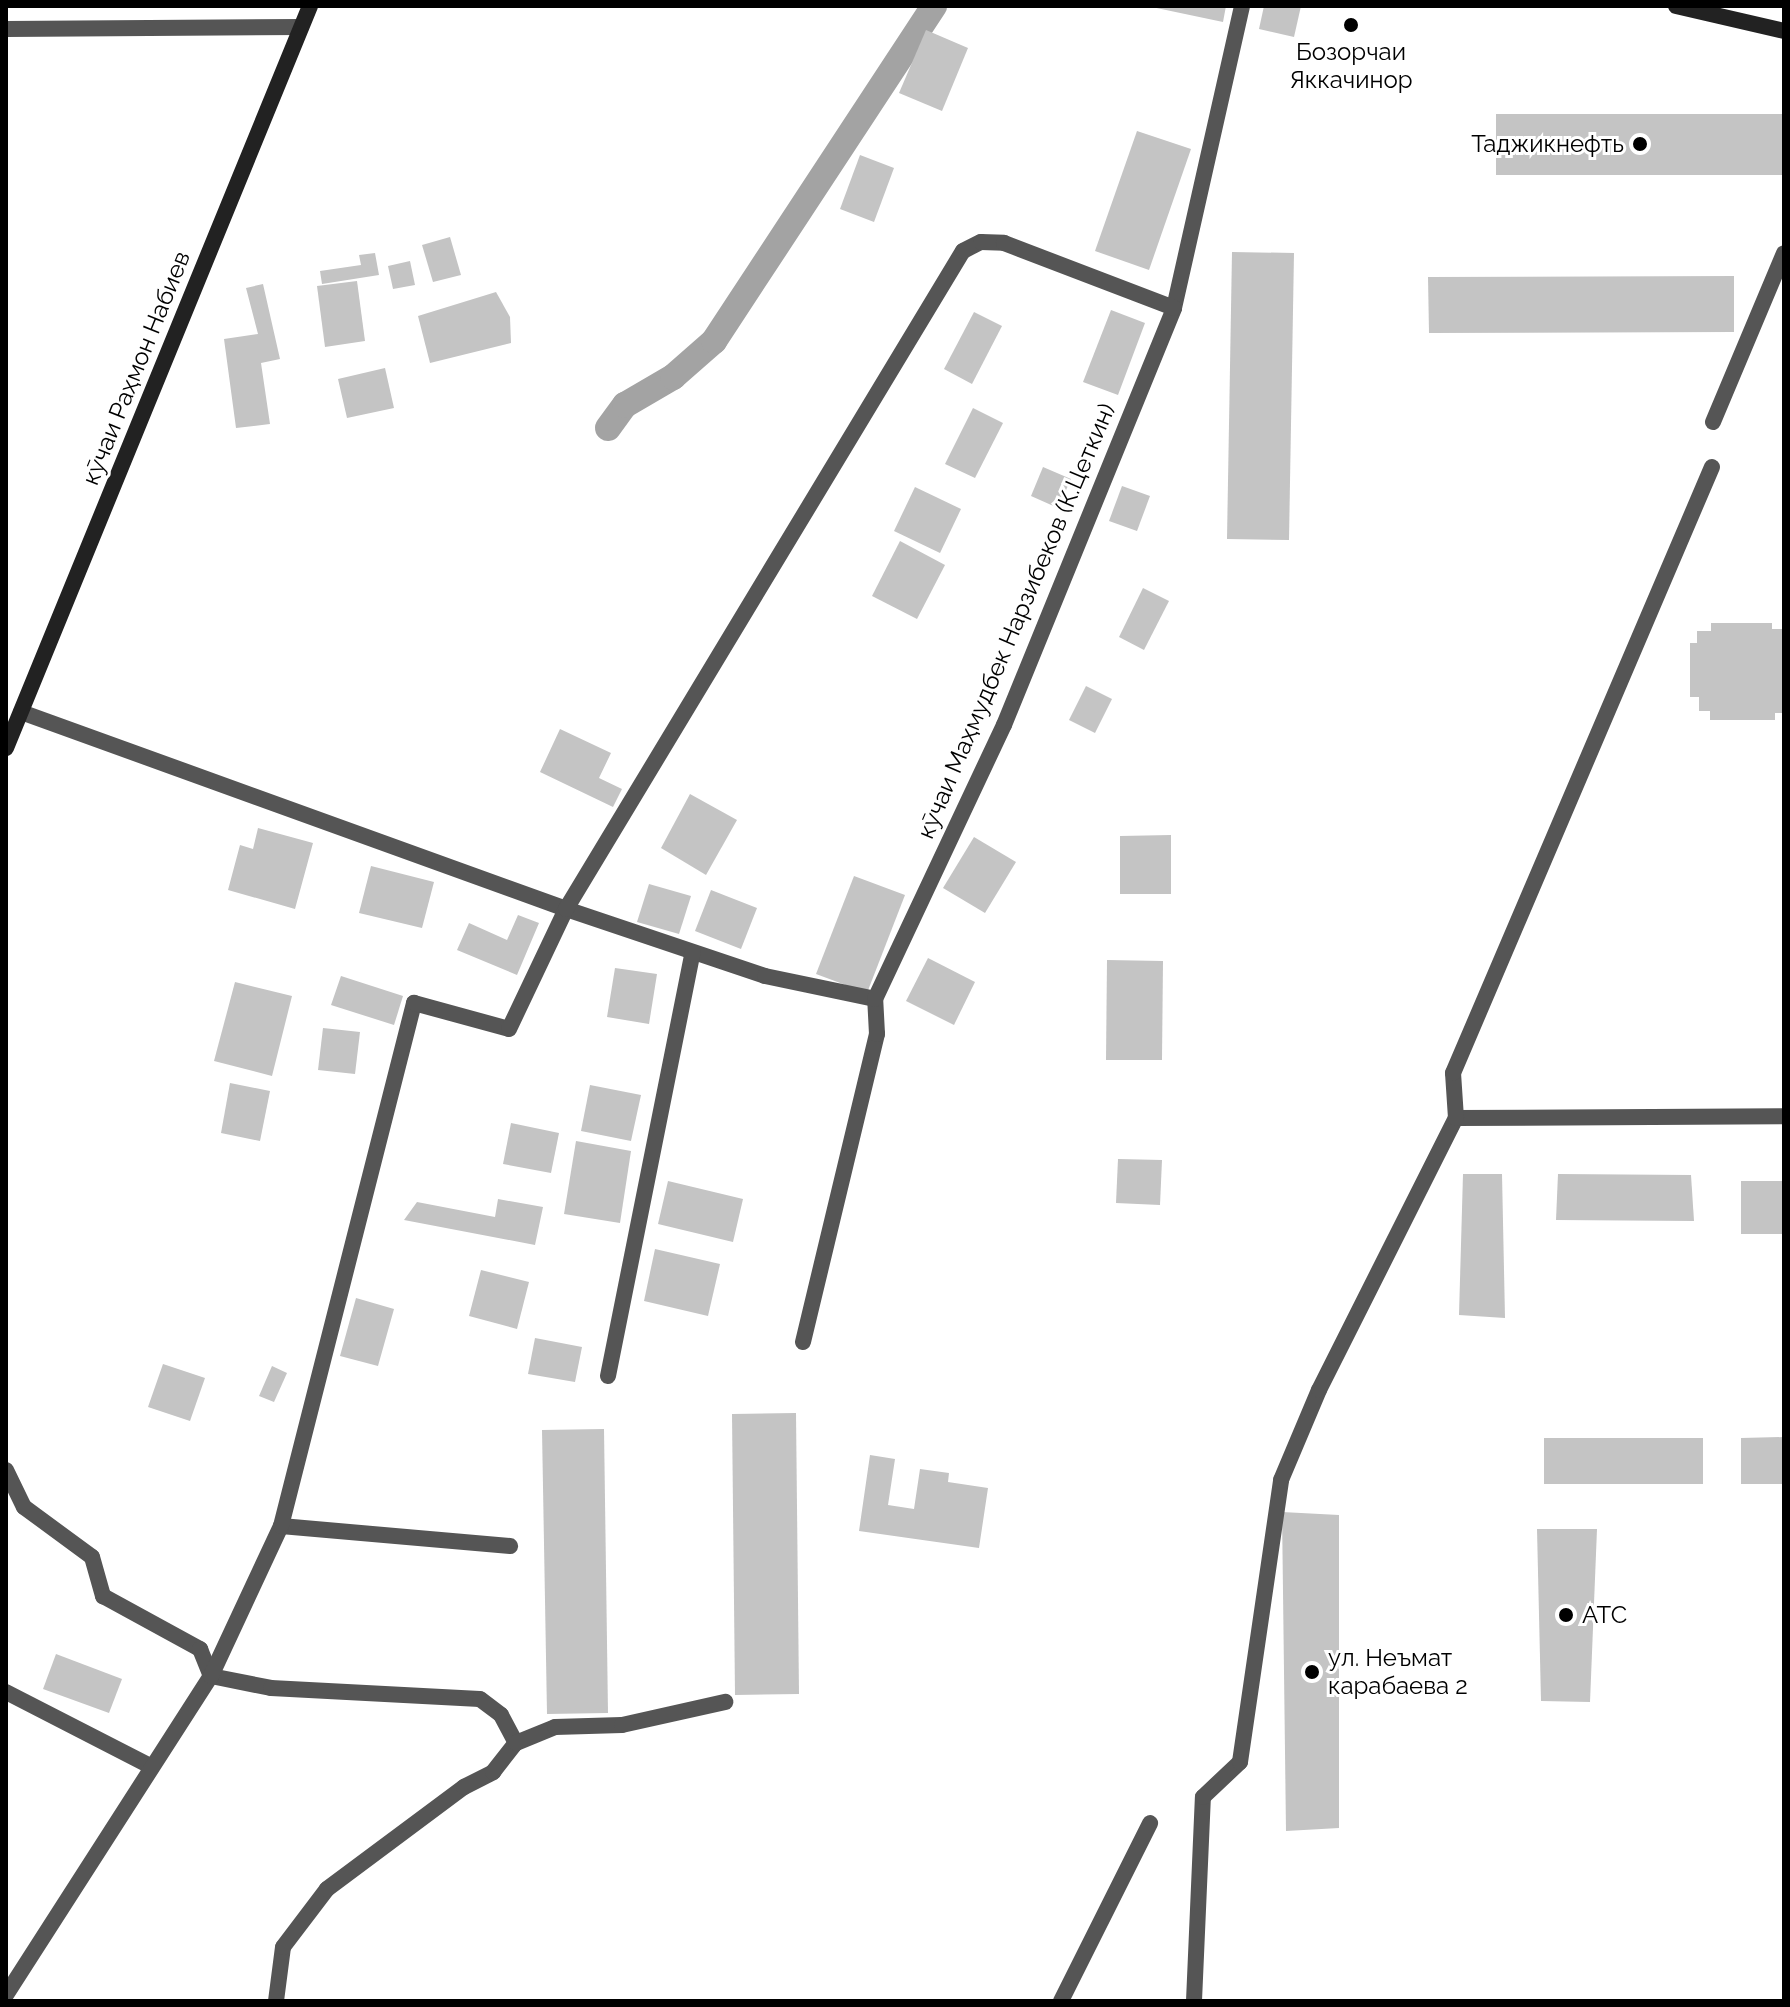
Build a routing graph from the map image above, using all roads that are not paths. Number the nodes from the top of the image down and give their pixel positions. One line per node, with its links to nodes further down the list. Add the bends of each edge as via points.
1 (310, 6): 4 (street, кӯчаи Раҳмон Набиев)
2 (1242, 6): 8 (street, кӯчаи Маҳмудбек Нарзибеков (К.Цеткин))
3 (1676, 6): 6 (street)
4 (301, 27): 5 (street); 11 (street, кӯчаи Раҳмон Набиев)
5 (6, 29)
6 (1784, 31)
7 (1784, 253): 9 (street)
8 (1174, 308): 13 (street, via 1004,243 981,242 963,251); 15 (street, кӯчаи Маҳмудбек Нарзибеков (К.Цеткин), via 1004,725)
9 (1713, 422)
10 (1712, 467): 17 (street, via 1453,1073)
11 (21, 712): 12 (street, кӯчаи Раҳмон Набиев); 13 (street)
12 (6, 748)
13 (566, 909): 14 (street); 21 (street, via 509,1029 414,1003)
14 (693, 952): 15 (street, via 765,976); 19 (street)
15 (875, 999): 18 (street, кӯчаи Маҳмудбек Нарзибеков (К.Цеткин), via 877,1034)
16 (1784, 1116): 17 (street)
17 (1456, 1118): 32 (street, via 1319,1390 1281,1480 1240,1762 1203,1797)
18 (803, 1342)
19 (608, 1376)
20 (6, 1470): 23 (street, via 24,1507 92,1557 103,1596 200,1649)
21 (281, 1526): 22 (street); 23 (street)
22 (510, 1546)
23 (211, 1676): 26 (street, via 271,1688 480,1699 501,1715); 27 (street)
24 (6, 1692): 27 (street)
25 (725, 1702): 26 (street, via 622,1725 555,1727)
26 (516, 1743): 30 (street, via 493,1772 464,1787 327,1889 283,1947)
27 (152, 1767): 29 (street)
28 (1150, 1823): 31 (street)
29 (6, 1995)
30 (276, 2001)
31 (1061, 2001)
32 (1194, 2001)

